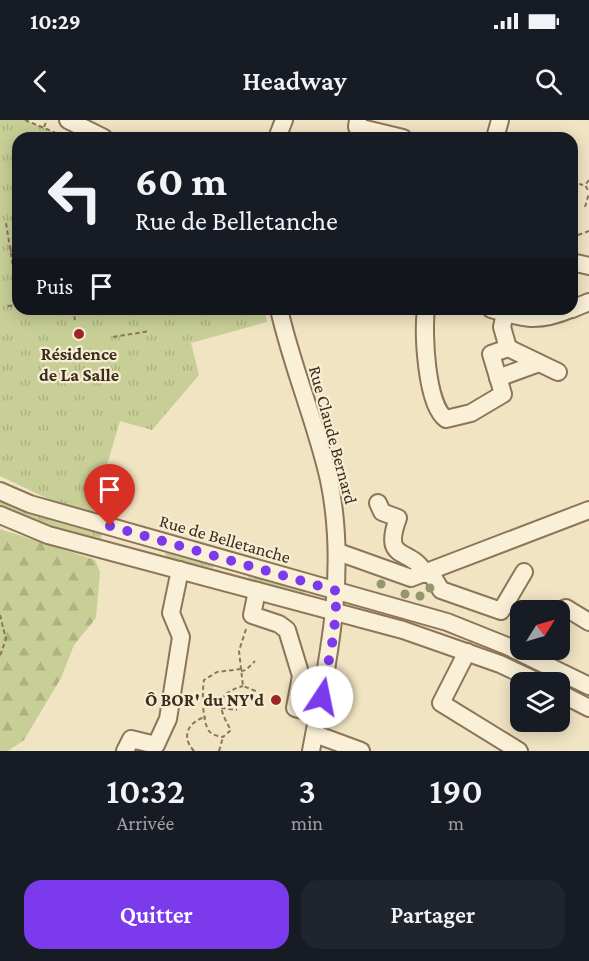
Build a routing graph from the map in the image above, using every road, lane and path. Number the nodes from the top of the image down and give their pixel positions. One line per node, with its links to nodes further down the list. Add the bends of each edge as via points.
1 (25, 120): 5 (path)
2 (47, 120): 5 (path)
3 (68, 120): 7 (street)
4 (358, 120): 8 (street, via 357,127)
5 (44, 127): 6 (path)
6 (55, 132)
7 (92, 132)
8 (378, 132)
9 (589, 180): 11 (path)
10 (578, 183): 11 (path)
11 (585, 185): 12 (path)
12 (589, 193): 13 (path)
13 (585, 207)
14 (6, 223): 17 (path)
15 (589, 231): 16 (path)
16 (578, 235)
17 (10, 251): 18 (path)
18 (12, 263)
19 (8, 306): 20 (path)
20 (12, 306)
21 (74, 315): 27 (path)
22 (281, 315): 38 (street, Rue Claude Bernard, via 328,478)
23 (426, 315): 33 (street, via 428,365 437,408 443,417 452,419 471,413 504,393)
24 (499, 315): 30 (street)
25 (520, 315): 26 (street, via 541,319)
26 (553, 315)
27 (75, 320)
28 (150, 331): 29 (path)
29 (113, 337)
30 (508, 348): 31 (street); 33 (street, via 491,354)
31 (539, 363): 32 (street); 33 (street)
32 (558, 372)
33 (498, 378)
34 (0, 491): 43 (street, Rue de Belletanche, via 30,504)
35 (378, 503): 41 (street, via 382,512 398,518 392,536 394,546)
36 (589, 510): 41 (street)
37 (0, 515): 39 (street, via 48,535)
38 (338, 552): 41 (street, via 405,578); 43 (street, Rue Claude Bernard)
39 (180, 570): 42 (street); 67 (street, via 171,614 181,638 168,719 156,745 131,739)
40 (524, 572): 41 (street, via 501,610 441,590)
41 (428, 573)
42 (257, 591): 45 (street); 47 (street)
43 (337, 591): 45 (street, Rue Claude Bernard); 55 (street, Rue de Belletanche, via 482,635)
44 (570, 610): 48 (street)
45 (336, 612): 49 (street); 61 (street, Rue Claude Bernard)
46 (0, 615): 50 (path, via 6,639)
47 (252, 615): 52 (path, via 240,642); 61 (street, via 287,630 301,676 295,708)
48 (589, 622)
49 (467, 652): 53 (street); 71 (street, via 441,703)
50 (0, 656)
51 (255, 661): 52 (path)
52 (241, 670): 54 (path); 62 (path, via 217,672 204,681)
53 (514, 672)
54 (243, 686): 56 (path); 58 (path, via 229,689)
55 (589, 686)
56 (258, 692)
57 (570, 698): 59 (street)
58 (221, 708): 60 (path); 64 (path)
59 (589, 708)
60 (237, 710)
61 (318, 714): 66 (street, Rue Claude Bernard)
62 (206, 717): 65 (path, via 209,730); 68 (path, via 194,721 188,729 187,740)
63 (235, 728): 64 (path)
64 (230, 729): 65 (path)
65 (223, 737): 69 (path)
66 (313, 743): 70 (street)
67 (124, 751)
68 (194, 751)
69 (219, 751)
70 (362, 751)
71 (519, 751)

